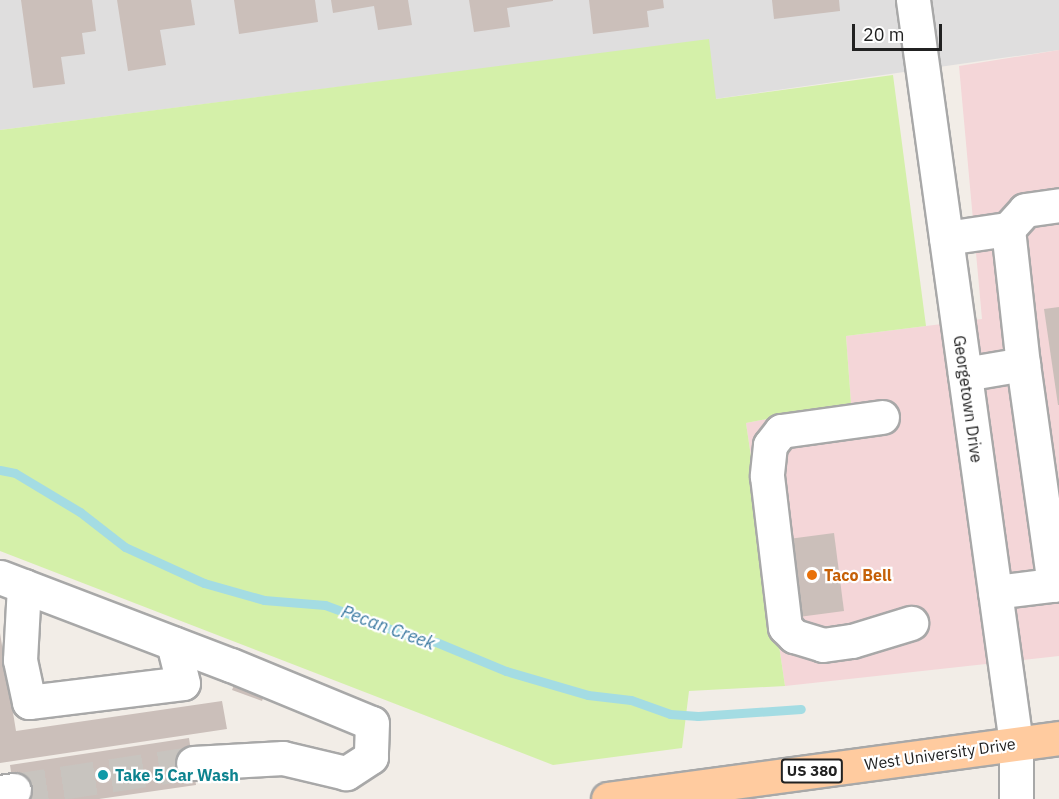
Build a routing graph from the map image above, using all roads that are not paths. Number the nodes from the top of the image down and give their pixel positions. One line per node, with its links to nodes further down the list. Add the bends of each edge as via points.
1 (913, 0): 4 (street, Georgetown Drive)
2 (1059, 205): 3 (street, via 1025,210)
3 (1008, 230): 4 (street); 5 (street)
4 (946, 238): 6 (street, Georgetown Drive)
5 (1023, 364): 6 (street); 9 (street)
6 (965, 374): 10 (street, Georgetown Drive)
7 (882, 417): 11 (street, via 781,431 770,445 768,476 785,627 794,636 823,645)
8 (12, 581): 12 (street); 12 (street, via 20,660 29,702 183,683)
9 (1057, 585): 10 (street)
10 (995, 592): 14 (street, Georgetown Drive)
11 (911, 623)
12 (173, 643): 15 (street, via 372,723 371,757 346,773 283,758)
13 (1059, 738): 14 (main road, West University Drive / US 380)
14 (1016, 743): 16 (main road, West University Drive / US 380); 17 (street, Georgetown Drive)
15 (193, 763)
16 (608, 799)
17 (1016, 799)

